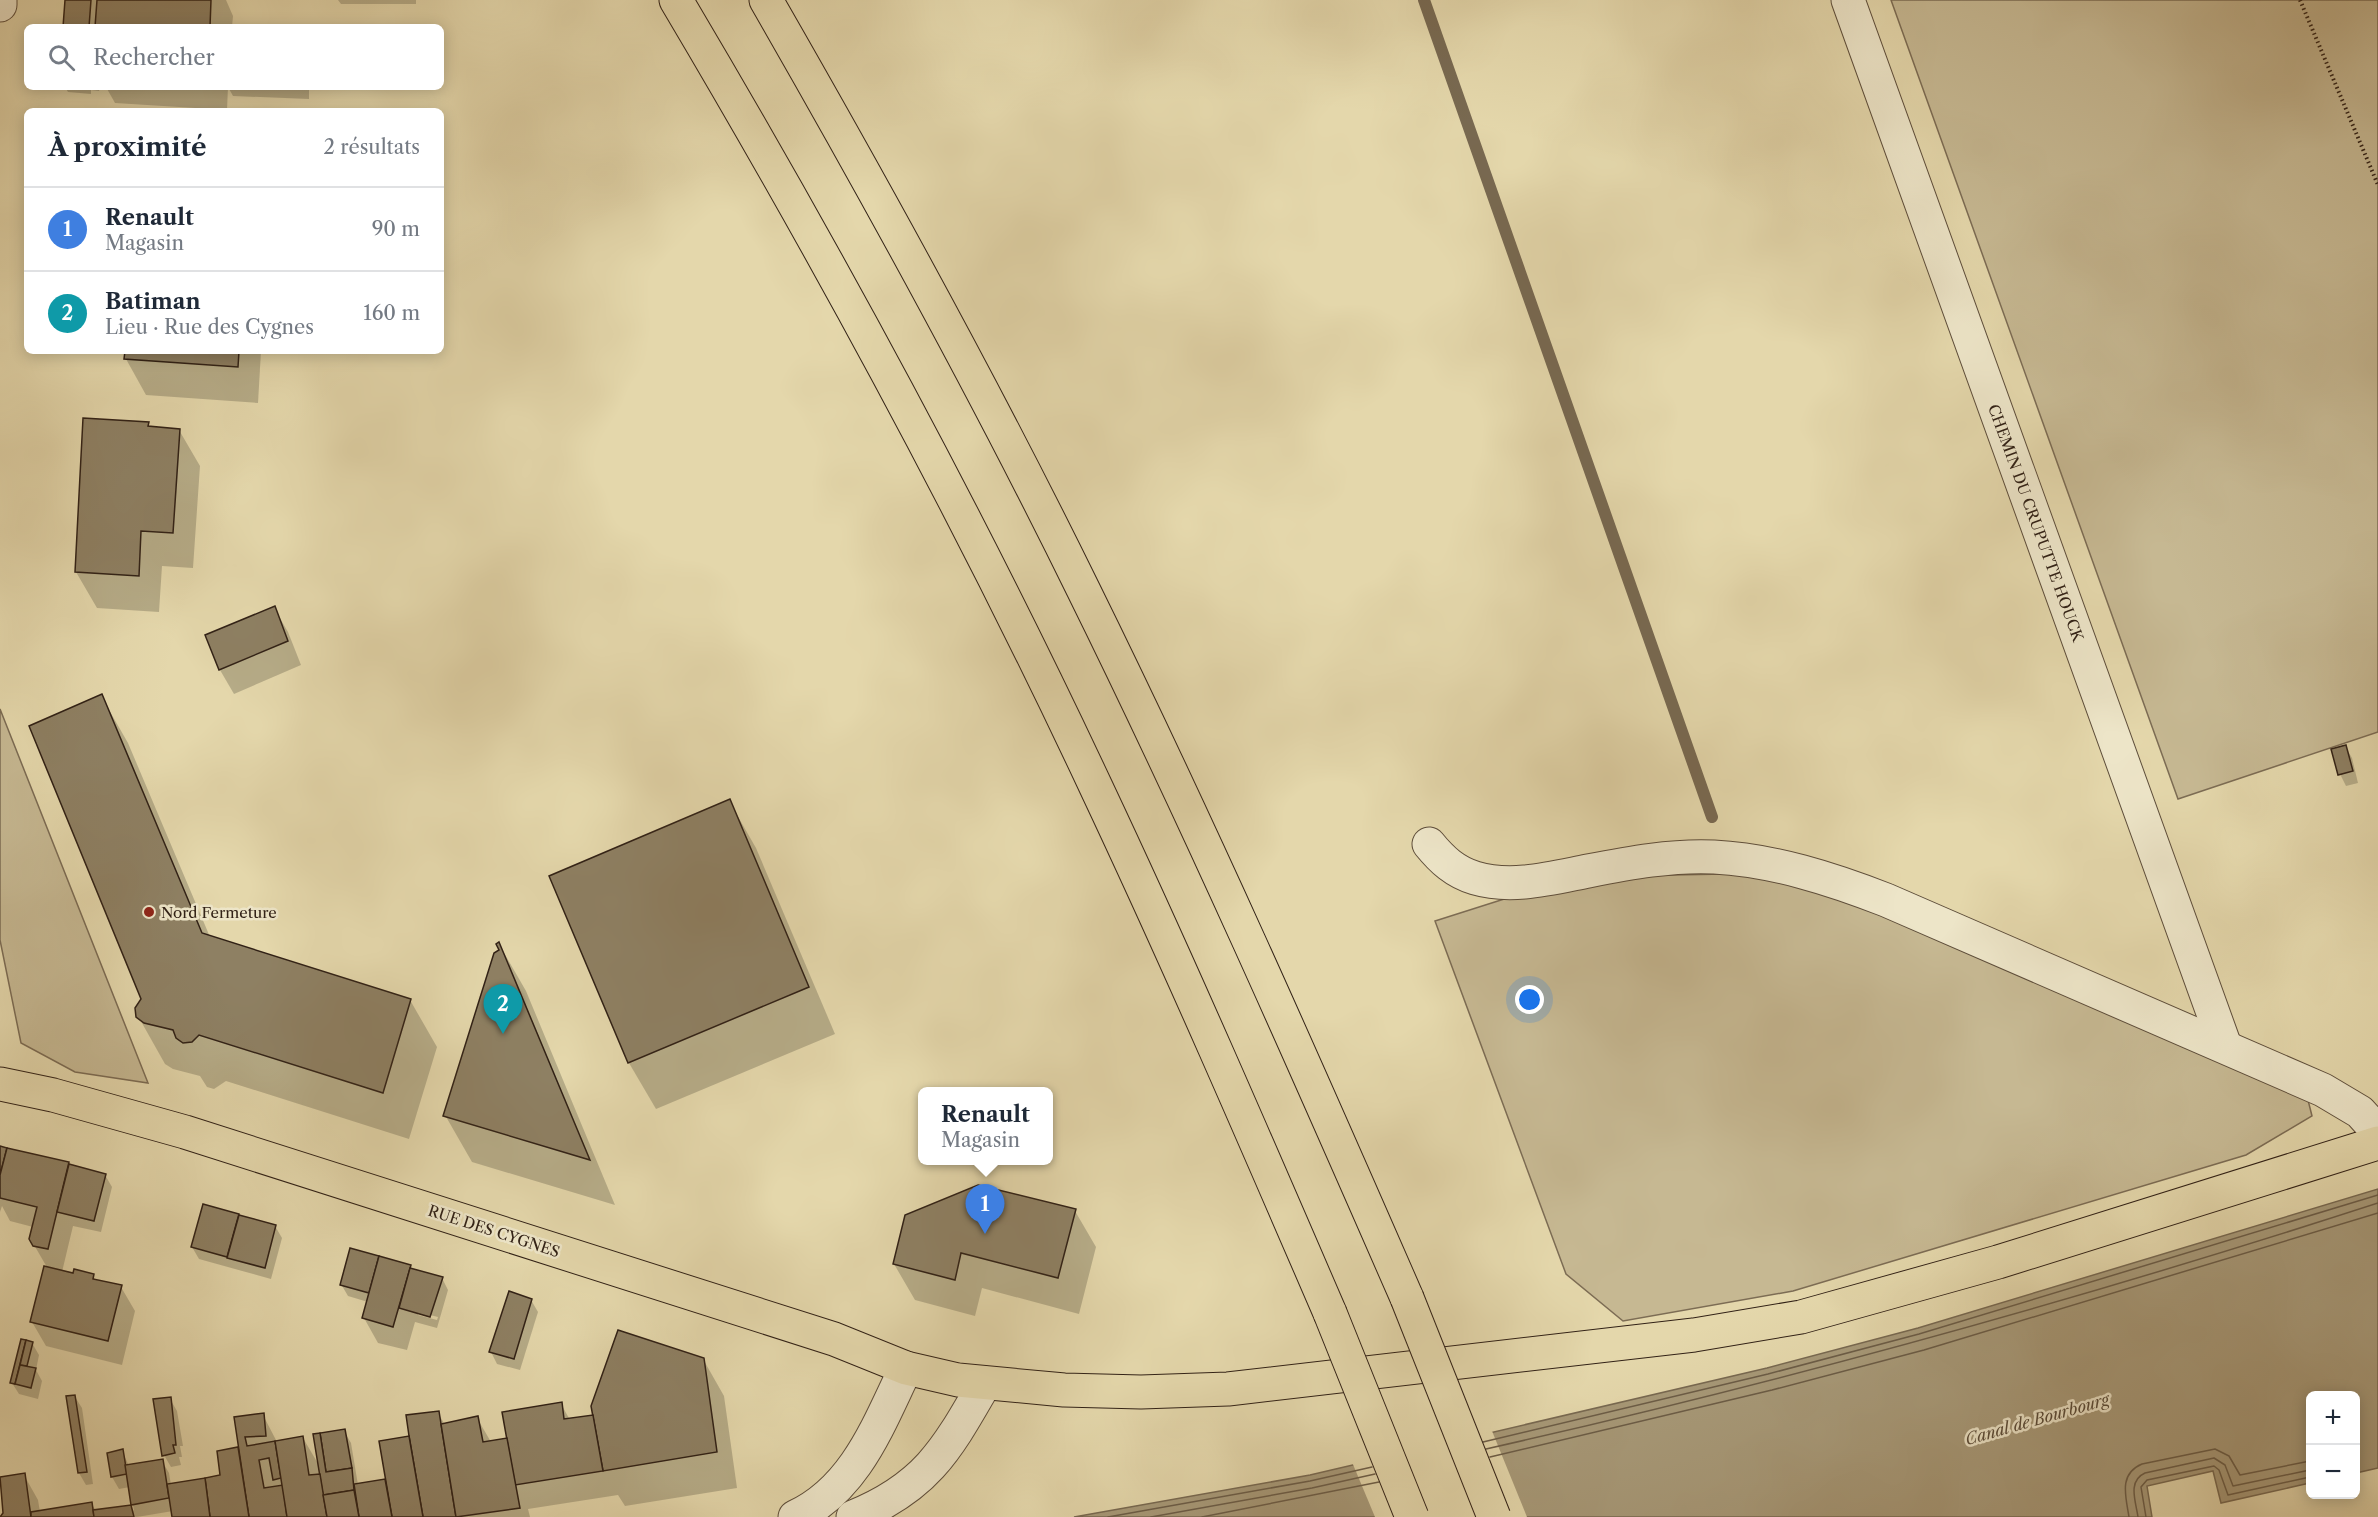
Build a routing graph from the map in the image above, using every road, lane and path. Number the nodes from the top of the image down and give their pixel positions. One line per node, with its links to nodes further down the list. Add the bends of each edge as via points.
1 (0, 0): 6 (street)
2 (676, 0): 17 (main road, bridge, via 790,196 1023,636 1175,957 1330,1313)
3 (765, 0): 18 (main road, bridge, via 964,359 1081,584 1242,927 1407,1298)
4 (1848, 0): 9 (street, CHEMIN DU CRUPUTTE HOUCK)
5 (2300, 0): 7 (path)
6 (0, 5)
7 (2378, 184)
8 (1429, 844): 9 (street, via 1457,871 1495,882 1525,882 1682,858 1738,859 1794,871 1886,900)
9 (2224, 1046): 11 (street, via 2343,1100)
10 (0, 1084): 13 (main road, RUE DES CYGNES, via 185,1132 834,1339)
11 (2378, 1132)
12 (2378, 1143): 14 (main road, RUE DES CYGNES, via 2009,1258 1801,1317 1737,1329 1228,1389 1104,1392)
13 (906, 1368): 14 (main road, RUE DES CYGNES); 15 (street, via 880,1425 855,1465 832,1493)
14 (986, 1383): 16 (street, via 944,1452 928,1470 895,1496)
15 (795, 1517)
16 (852, 1517)
17 (1412, 1517)
18 (1494, 1517)

